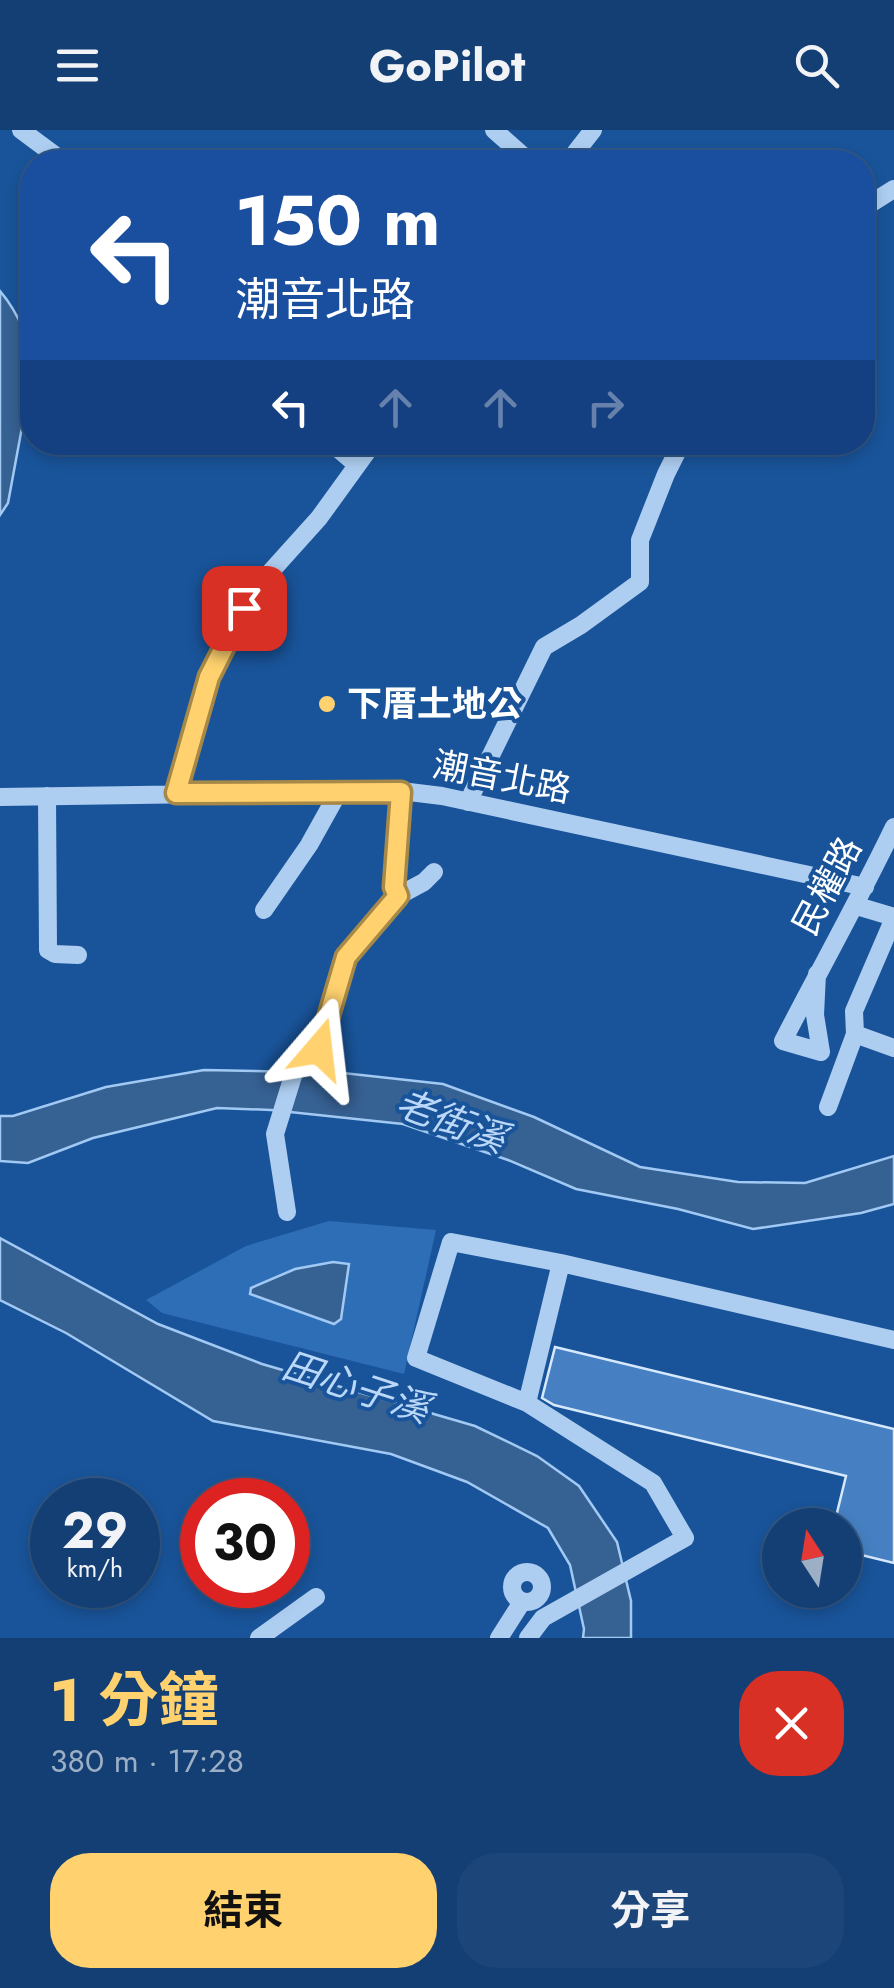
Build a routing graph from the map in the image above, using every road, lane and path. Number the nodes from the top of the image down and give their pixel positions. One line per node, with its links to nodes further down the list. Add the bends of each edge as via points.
1 (22, 130): 4 (street)
2 (494, 130): 5 (street)
3 (594, 130): 6 (street)
4 (48, 150)
5 (516, 150)
6 (578, 150)
7 (345, 455): 10 (street)
8 (365, 455): 10 (street)
9 (676, 455): 16 (street, via 640,540 640,582 544,647)
10 (357, 466): 12 (street, via 231,628 209,677)
11 (401, 792): 13 (street, 潮音北路); 16 (street, 潮音北路); 20 (street)
12 (176, 793): 13 (street, 潮音北路); 14 (street, 潮音北路)
13 (338, 794): 22 (street)
14 (47, 796): 15 (street, 潮音北路); 24 (street, via 48,950)
15 (0, 797)
16 (468, 802): 19 (street, 潮音北路)
17 (894, 827): 19 (street, 民權路)
18 (434, 872): 20 (street)
19 (866, 887): 21 (street, 民權路)
20 (398, 896): 29 (street, via 346,957 319,1049 297,1063 276,1134)
21 (857, 906): 23 (street); 25 (street, 民權路)
22 (264, 910)
23 (894, 918): 26 (street, via 854,1012)
24 (78, 955)
25 (817, 974)
26 (855, 1034): 27 (street); 28 (street)
27 (894, 1048)
28 (828, 1107)
29 (287, 1212)
30 (561, 1263): 31 (street); 32 (street); 32 (street, via 450,1242 416,1358)
31 (894, 1340)
32 (527, 1403): 37 (street, via 653,1483 685,1538 543,1618)
33 (316, 1596): 35 (street)
34 (522, 1602): 36 (street)
35 (259, 1638)
36 (500, 1638)
37 (528, 1638)

